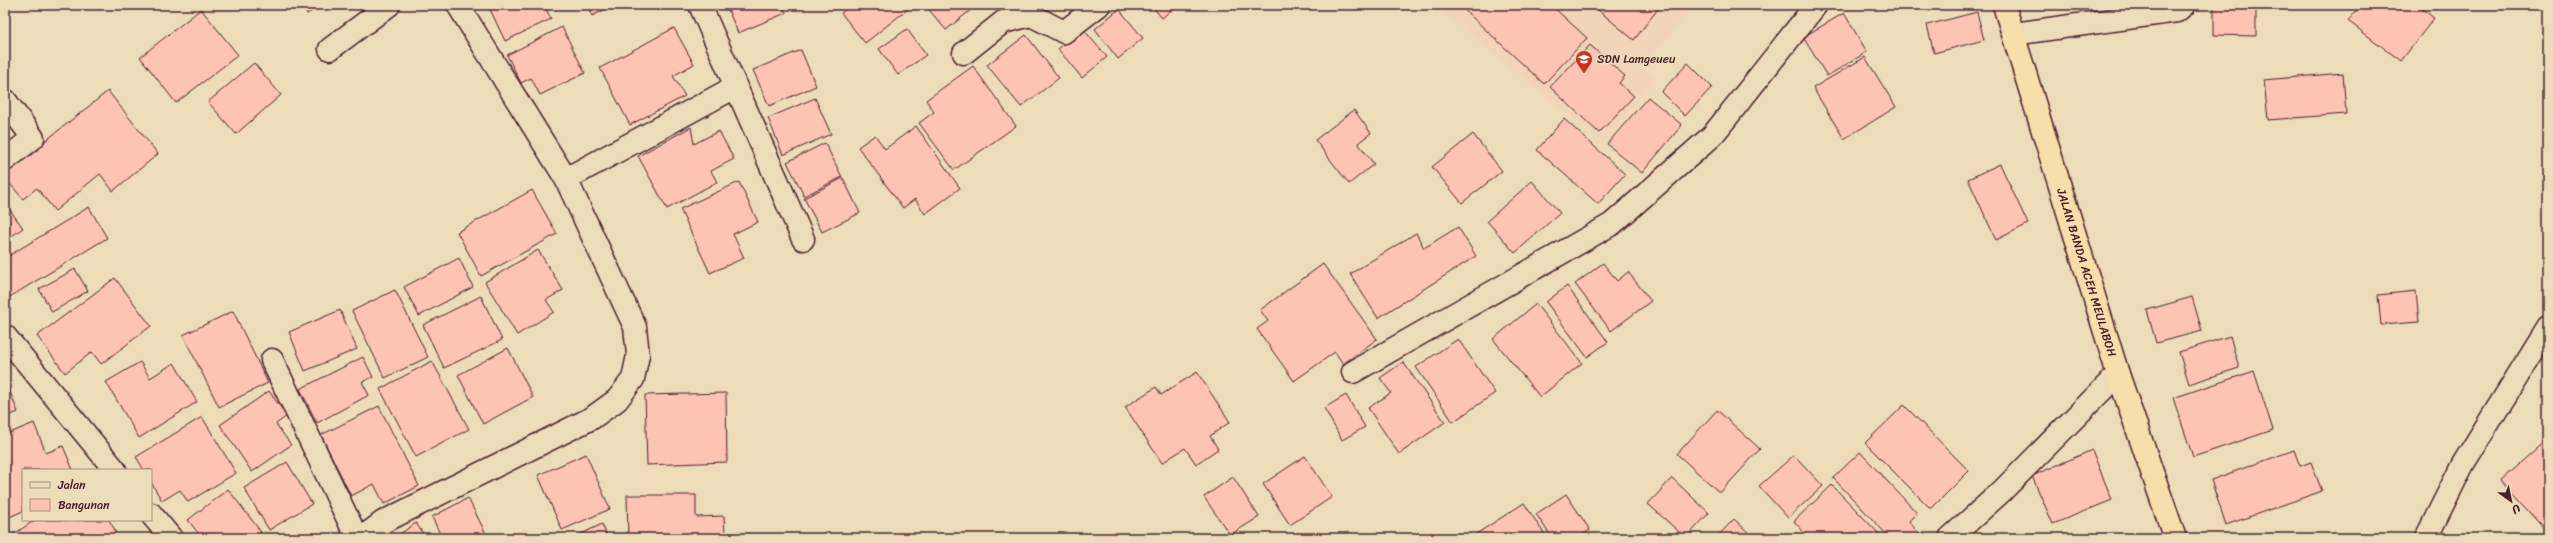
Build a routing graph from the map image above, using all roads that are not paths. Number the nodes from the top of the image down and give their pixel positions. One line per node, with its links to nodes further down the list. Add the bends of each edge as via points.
1 (389, 5): 9 (street)
2 (458, 5): 14 (street)
3 (700, 5): 11 (street)
4 (1099, 5): 10 (street, via 1064,32 1031,15 1003,22)
5 (1816, 5): 19 (street, via 1712,136 1612,224)
6 (2004, 5): 8 (highway, JALAN BANDA ACEH MEULABOH)
7 (2184, 5): 8 (street, via 2177,11)
8 (2014, 34): 20 (highway, JALAN BANDA ACEH MEULABOH)
9 (330, 49)
10 (964, 53)
11 (735, 87): 14 (street); 15 (street)
12 (5, 100): 13 (street, via 33,138)
13 (5, 160)
14 (566, 179): 25 (street, via 635,327 638,355 633,379 617,400 592,418 383,522)
15 (803, 240)
16 (2548, 327): 28 (street, via 2463,464)
17 (5, 336): 21 (street)
18 (272, 360): 24 (street)
19 (1353, 372)
20 (2118, 374): 26 (street, via 2000,492); 27 (highway, JALAN BANDA ACEH MEULABOH)
21 (114, 469)
22 (152, 515): 23 (street)
23 (171, 538)
24 (357, 538)
25 (362, 538)
26 (1950, 538)
27 (2175, 538)
28 (2426, 538)

